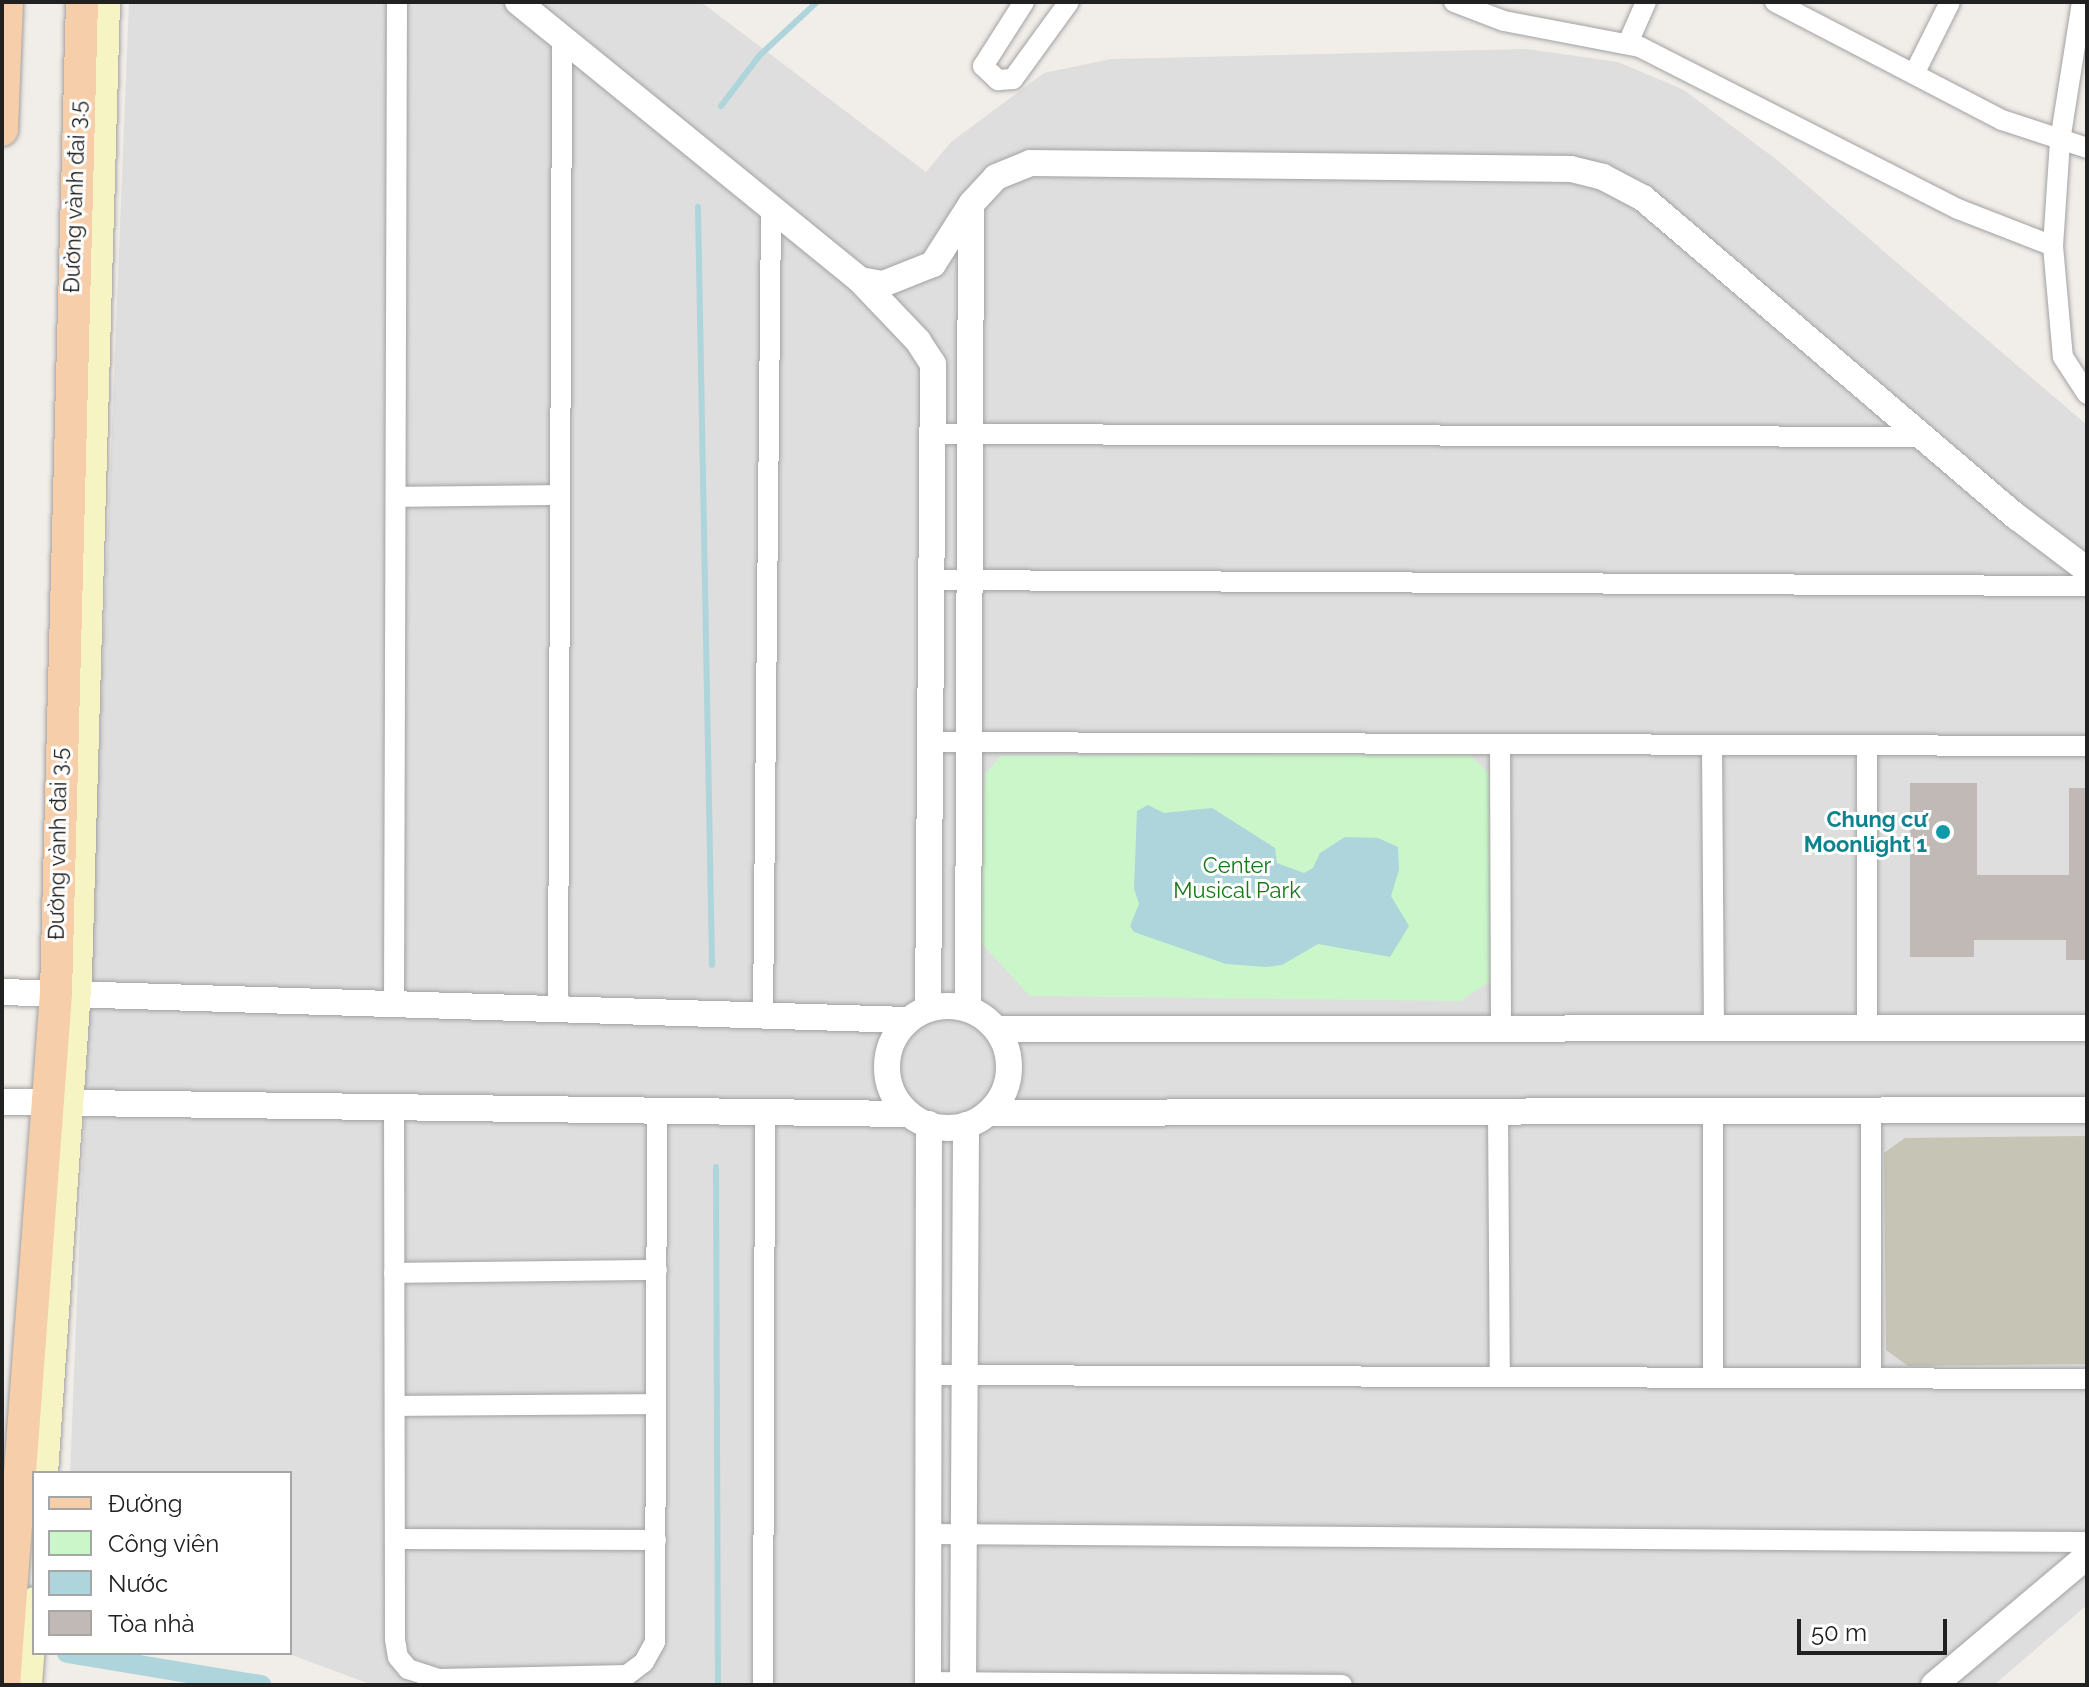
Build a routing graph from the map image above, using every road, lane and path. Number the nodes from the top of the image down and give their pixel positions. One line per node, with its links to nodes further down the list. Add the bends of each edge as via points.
1 (7, 2): 18 (main road)
2 (82, 2): 42 (main road, Đường vành đai 3.5)
3 (106, 2): 42 (main road, Đường vành đai 3.5)
4 (397, 2): 30 (street)
5 (518, 2): 15 (street)
6 (1024, 2): 7 (street, via 983,66 998,80 1013,79)
7 (1069, 2)
8 (1454, 2): 14 (street)
9 (1513, 2): 14 (street)
10 (1646, 2): 16 (street)
11 (1775, 2): 17 (street)
12 (1950, 2): 17 (street)
13 (2082, 2): 19 (street)
14 (1504, 21): 16 (street)
15 (562, 39): 22 (street); 29 (street)
16 (1628, 43): 23 (street, via 1708,77 1766,116 1958,209)
17 (1914, 74): 19 (street, via 2002,120)
18 (2, 130)
19 (2060, 141): 20 (street); 23 (street)
20 (2087, 148)
21 (972, 203): 24 (street, via 933,264 883,284); 27 (street); 28 (street, via 996,177 1030,163 1571,169 1603,177 1643,198)
22 (771, 210): 24 (street); 47 (street)
23 (2053, 246): 25 (street, via 2063,357)
24 (860, 280): 26 (street, via 933,364)
25 (2087, 394)
26 (934, 434): 27 (street); 32 (street)
27 (967, 434): 28 (street); 33 (street)
28 (1923, 437): 31 (street)
29 (560, 495): 30 (street); 44 (street)
30 (396, 497): 43 (street)
31 (2087, 570)
32 (932, 580): 33 (street); 35 (street)
33 (967, 580): 34 (street); 36 (street)
34 (2087, 586)
35 (931, 742): 36 (street); 46 (street)
36 (967, 742): 37 (street); 45 (street)
37 (1500, 744): 38 (street); 48 (street)
38 (1712, 745): 39 (street); 49 (street)
39 (1867, 746): 40 (street); 50 (street)
40 (2087, 746)
41 (2, 992): 42 (street)
42 (66, 993): 43 (street); 55 (main road, Đường vành đai 3.5)
43 (394, 1004): 44 (street)
44 (558, 1009): 47 (street)
45 (968, 1009): 46 (street); 52 (street)
46 (918, 1015): 47 (street); 62 (street, via 888,1053 887,1073 892,1092)
47 (763, 1016)
48 (1501, 1028): 49 (street); 52 (street)
49 (1714, 1028): 50 (street)
50 (1867, 1028): 51 (street)
51 (2087, 1028)
52 (997, 1029): 63 (street, via 1010,1066 1007,1087)
53 (2, 1102): 55 (street)
54 (394, 1104): 55 (street); 56 (street); 65 (street)
55 (61, 1105): 74 (main road, Đường vành đai 3.5); 75 (main road, Đường vành đai 3.5)
56 (657, 1110): 61 (street); 64 (street)
57 (2087, 1110): 59 (street)
58 (1713, 1111): 59 (street); 60 (street); 69 (street)
59 (1871, 1111): 70 (street)
60 (1498, 1112): 63 (street); 68 (street)
61 (765, 1113): 62 (street); 87 (street)
62 (919, 1119): 63 (street); 66 (street)
63 (978, 1119): 67 (street)
64 (657, 1270): 65 (street); 72 (street)
65 (394, 1273): 73 (street)
66 (927, 1375): 67 (street); 77 (street)
67 (963, 1375): 68 (street); 78 (street)
68 (1500, 1377): 69 (street)
69 (1713, 1377): 70 (street)
70 (1871, 1378): 71 (street)
71 (2087, 1379)
72 (656, 1404): 73 (street); 80 (street)
73 (395, 1406): 79 (street)
74 (36, 1471)
75 (44, 1471)
76 (32, 1530): 83 (main road, Đường vành đai 3.5)
77 (928, 1534): 78 (street); 85 (street)
78 (963, 1534): 81 (street); 86 (street)
79 (395, 1539): 80 (street); 80 (street, via 398,1657 408,1669 439,1679 627,1675 644,1662 655,1642)
80 (656, 1540)
81 (2087, 1542)
82 (2087, 1556): 89 (street)
83 (27, 1603): 84 (main road, Đường vành đai 3.5)
84 (16, 1683)
85 (928, 1684): 86 (street)
86 (963, 1684): 88 (street)
87 (763, 1685)
88 (1342, 1685)
89 (1934, 1685)

